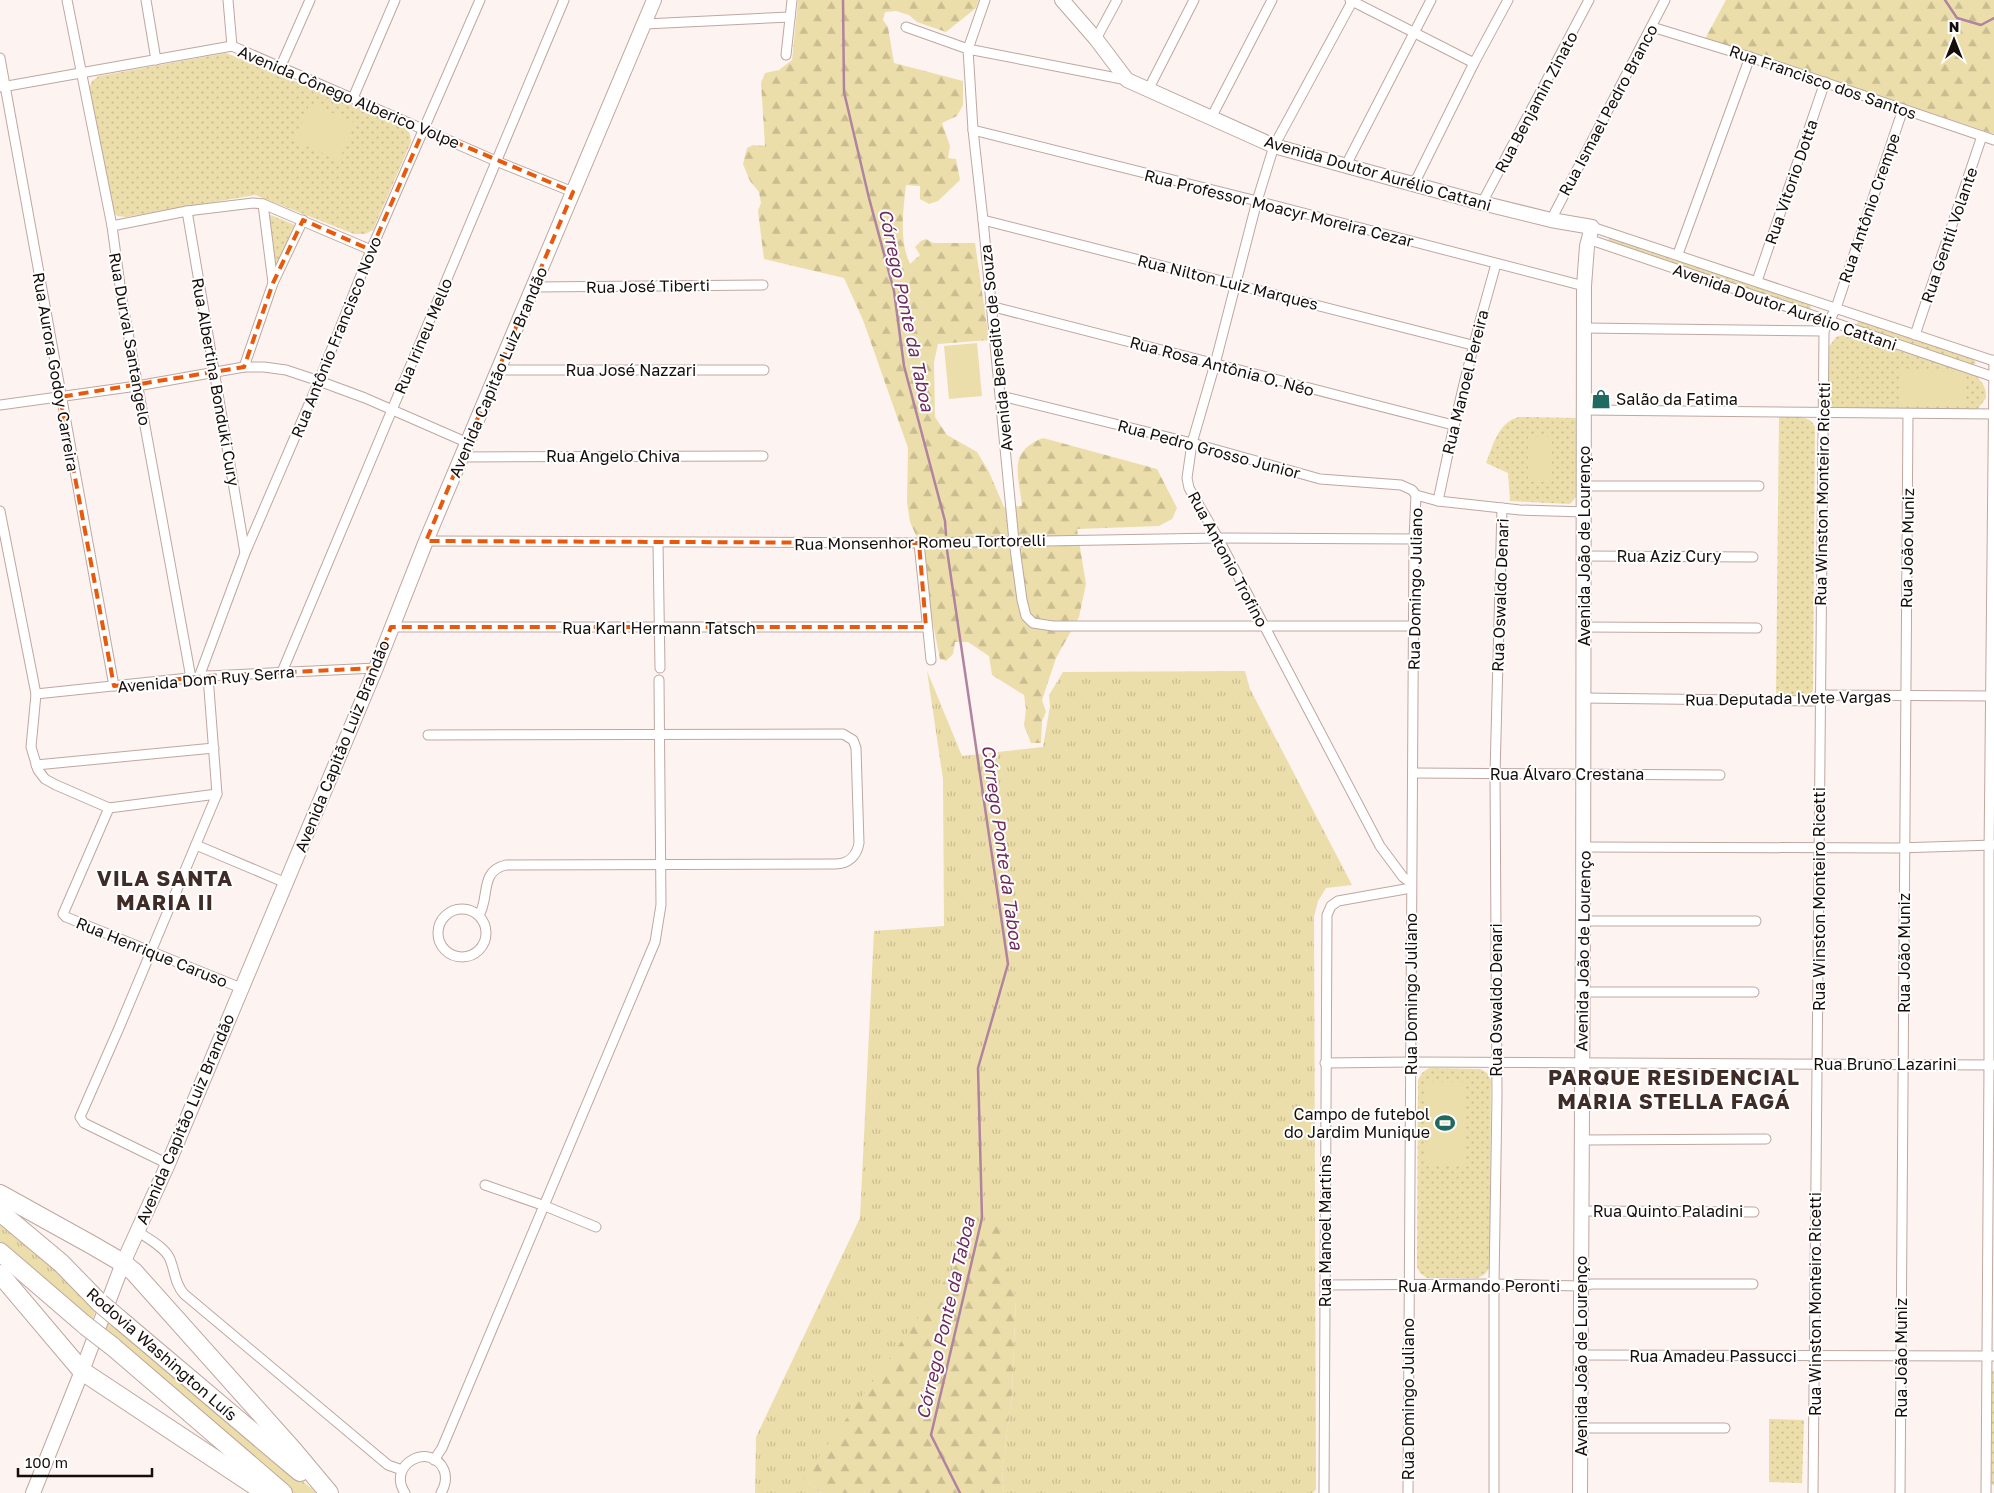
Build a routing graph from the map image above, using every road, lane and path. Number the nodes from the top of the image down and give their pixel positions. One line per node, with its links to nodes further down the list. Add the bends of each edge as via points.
1 (67, 0): 34 (street, Rua Durval Santangelo)
2 (146, 0): 31 (street)
3 (228, 0): 26 (street)
4 (310, 0): 33 (street)
5 (395, 0): 39 (street)
6 (480, 0): 42 (street, Rua Antônio Francisco Novo)
7 (564, 0): 47 (street, Rua Irineu Mello)
8 (654, 0): 21 (street, Avenida Capitão Luiz Brandão)
9 (792, 0): 20 (street)
10 (985, 0): 27 (street)
11 (1062, 0): 25 (street, Avenida Doutor Aurélio Cattani)
12 (1116, 0): 25 (street)
13 (1194, 0): 38 (street)
14 (1272, 0): 41 (street)
15 (1431, 0): 24 (street)
16 (1508, 0): 32 (street)
17 (1589, 0): 52 (street, Rua Benjamin Zinato)
18 (1665, 0): 23 (street, Rua Ismael Pedro Branco)
19 (1352, 1): 24 (street); 46 (street, Rua Antonio Trofino)
20 (790, 17): 21 (street); 28 (street)
21 (644, 24): 50 (street, Avenida Capitão Luiz Brandão)
22 (906, 26): 27 (street)
23 (1652, 27): 29 (street, Rua Francisco dos Santos); 57 (street, Rua Ismael Pedro Branco)
24 (1414, 33): 32 (street); 48 (street)
25 (1096, 38): 35 (street, Avenida Doutor Aurélio Cattani)
26 (232, 46): 31 (street, Avenida Cônego Alberico Volpe); 33 (street, Avenida Cônego Alberico Volpe)
27 (968, 49): 35 (street); 43 (street, Avenida Benedito de Souza)
28 (786, 55)
29 (1750, 57): 36 (street, Rua Francisco dos Santos); 61 (street)
30 (0, 58): 37 (street, Rua Aurora Godoy Carreira)
31 (156, 60): 34 (street, Avenida Cônego Alberico Volpe)
32 (1474, 63): 49 (street)
33 (280, 68): 39 (street, Avenida Cônego Alberico Volpe)
34 (81, 73): 37 (street, Avenida Cônego Alberico Volpe); 58 (street, Rua Durval Santangelo)
35 (1127, 80): 38 (street, Avenida Doutor Aurélio Cattani)
36 (1825, 82): 40 (street, Rua Francisco dos Santos); 63 (street, Rua Vitorio Dotta)
37 (3, 87): 86 (street, Rua Aurora Godoy Carreira)
38 (1148, 90): 41 (street, Avenida Doutor Aurélio Cattani)
39 (353, 98): 42 (street, Avenida Cônego Alberico Volpe)
40 (1903, 109): 44 (street, Rua Francisco dos Santos); 70 (street, Rua Antônio Crempe)
41 (1211, 118): 46 (street, Avenida Doutor Aurélio Cattani)
42 (424, 129): 47 (street, Avenida Cônego Alberico Volpe); 60 (street, Rua Antônio Francisco Novo)
43 (973, 130): 51 (street, Rua Professor Moacyr Moreira Cezar); 56 (street, Avenida Benedito de Souza)
44 (1982, 136): 45 (street, Rua Francisco dos Santos); 74 (street, Rua Gentil Volante)
45 (1994, 140)
46 (1274, 146): 48 (street, Avenida Doutor Aurélio Cattani); 51 (street, Rua Antonio Trofino)
47 (496, 161): 50 (street, Avenida Cônego Alberico Volpe); 88 (street, Rua Irineu Mello)
48 (1346, 165): 49 (street, Avenida Doutor Aurélio Cattani)
49 (1414, 184): 52 (street, Avenida Doutor Aurélio Cattani)
50 (573, 192): 68 (street, Avenida Capitão Luiz Brandão)
51 (1257, 201): 62 (street, Rua Professor Moacyr Moreira Cezar); 65 (street, Rua Antonio Trofino)
52 (1482, 203): 57 (street, Avenida Doutor Aurélio Cattani)
53 (263, 204): 54 (street); 55 (street); 64 (street)
54 (186, 211): 58 (street); 81 (street, Rua Albertina Bonduki Cury)
55 (304, 220): 60 (street); 64 (street)
56 (983, 220): 65 (street, Rua Nilton Luiz Marques); 69 (street, Avenida Benedito de Souza)
57 (1551, 220): 59 (street, Avenida Doutor Aurélio Cattani)
58 (112, 226): 84 (street, Rua Durval Santangelo)
59 (1590, 233): 61 (street, Avenida Doutor Aurélio Cattani); 67 (street, Avenida João de Lourenço); 71 (street, Avenida Doutor Aurélio Cattani)
60 (371, 250): 83 (street, Rua Antônio Francisco Novo)
61 (1678, 254): 63 (street, Avenida Doutor Aurélio Cattani)
62 (1496, 264): 67 (street, Rua Professor Moacyr Moreira Cezar); 75 (street, Rua Manoel Pereira)
63 (1757, 281): 70 (street, Avenida Doutor Aurélio Cattani)
64 (273, 284): 78 (street)
65 (1236, 284): 75 (street, Rua Nilton Luiz Marques); 77 (street, Rua Antonio Trofino)
66 (763, 285): 68 (street, Rua José Tiberti)
67 (1584, 286): 72 (street, Avenida João de Lourenço)
68 (534, 288): 79 (street, Avenida Capitão Luiz Brandão)
69 (990, 306): 77 (street, Rua Rosa Antônia O. Néo); 85 (street, Avenida Benedito de Souza)
70 (1836, 308): 71 (street, Rua Winston Monteiro Ricetti); 74 (street, Avenida Doutor Aurélio Cattani)
71 (1828, 322): 73 (street, Rua Winston Monteiro Ricetti); 82 (street, Avenida Doutor Aurélio Cattani)
72 (1584, 328): 73 (street); 89 (street, Avenida João de Lourenço)
73 (1824, 331): 90 (street, Rua Winston Monteiro Ricetti)
74 (1915, 335): 76 (street, Avenida Doutor Aurélio Cattani)
75 (1472, 345): 93 (street, Rua Manoel Pereira)
76 (1994, 361): 82 (street)
77 (1215, 364): 93 (street, Rua Rosa Antônia O. Néo); 95 (street, Rua Antonio Trofino)
78 (244, 367): 81 (street); 83 (street, via 286,370)
79 (498, 370): 80 (street, Rua José Nazzari); 94 (street, Avenida Capitão Luiz Brandão)
80 (764, 370)
81 (215, 373): 84 (street); 111 (street, Rua Albertina Bonduki Cury)
82 (1994, 377): 92 (street)
83 (319, 381): 88 (street); 111 (street, Rua Antônio Francisco Novo)
84 (138, 386): 86 (street); 125 (street, Rua Durval Santangelo)
85 (1001, 396): 95 (street, Rua Pedro Grosso Junior); 108 (street, Avenida Benedito de Souza)
86 (60, 397): 87 (street); 127 (street, Rua Aurora Godoy Carreira)
87 (0, 405)
88 (392, 410): 94 (street); 124 (street, Rua Irineu Mello)
89 (1584, 410): 90 (street); 98 (street, Avenida João de Lourenço)
90 (1824, 412): 91 (street); 129 (street, Rua Winston Monteiro Ricetti)
91 (1908, 414): 92 (street); 130 (street, Rua João Muniz)
92 (1994, 414): 131 (street)
93 (1453, 425): 101 (street, Rua Manoel Pereira)
94 (468, 442): 97 (street, Avenida Capitão Luiz Brandão)
95 (1192, 442): 100 (street, Rua Pedro Grosso Junior, via 1320,479 1401,485); 105 (street, Rua Antonio Trofino, via 1187,478 1189,488)
96 (763, 456): 97 (street, Rua Angelo Chiva)
97 (463, 457): 107 (street, Avenida Capitão Luiz Brandão)
98 (1584, 486): 99 (street); 104 (street, Avenida João de Lourenço)
99 (1759, 486)
100 (1416, 495): 101 (street, Rua Pedro Grosso Junior); 106 (street, Rua Domingo Juliano)
101 (1438, 501): 102 (street, Rua Pedro Grosso Junior)
102 (1502, 508): 104 (street, Rua Pedro Grosso Junior); 138 (street, Rua Oswaldo Denari)
103 (0, 511): 128 (street)
104 (1585, 512): 112 (street, Avenida João de Lourenço)
105 (1218, 538): 106 (street, Rua Monsenhor Romeu Tortorelli); 108 (street, Rua Monsenhor Romeu Tortorelli); 114 (street, Rua Antonio Trofino)
106 (1414, 539): 115 (street, Rua Domingo Juliano)
107 (426, 541): 109 (street, Rua Monsenhor Romeu Tortorelli); 116 (street, Avenida Capitão Luiz Brandão)
108 (1014, 541): 110 (street, Rua Monsenhor Romeu Tortorelli); 114 (street, Avenida Benedito de Souza, via 1022,600 1026,616 1033,623 1053,626)
109 (658, 544): 110 (street, Rua Monsenhor Romeu Tortorelli); 119 (street)
110 (918, 544): 117 (street)
111 (245, 553): 125 (street, Rua Antônio Francisco Novo)
112 (1586, 556): 113 (street, Rua Aziz Cury); 118 (street, Avenida João de Lourenço)
113 (1753, 557)
114 (1264, 624): 115 (street); 150 (street, Rua Antonio Trofino, via 1380,846)
115 (1414, 626): 137 (street, Rua Domingo Juliano)
116 (391, 627): 119 (street, Rua Karl Hermann Tatsch); 122 (street, Avenida Capitão Luiz Brandão)
117 (926, 627): 119 (street, Rua Karl Hermann Tatsch); 121 (street)
118 (1584, 627): 120 (street); 132 (street, Avenida João de Lourenço)
119 (660, 628): 123 (street)
120 (1758, 628)
121 (931, 660)
122 (376, 668): 124 (street, Avenida Dom Ruy Serra); 149 (street, Avenida Capitão Luiz Brandão)
123 (660, 668)
124 (282, 672): 125 (street, Avenida Dom Ruy Serra)
125 (199, 677): 127 (street, Avenida Dom Ruy Serra); 135 (street, Rua Durval Santangelo)
126 (659, 680): 133 (street)
127 (114, 686): 128 (street, Avenida Dom Ruy Serra)
128 (36, 694): 136 (street, via 31,747)
129 (1820, 695): 130 (street, Rua Deputada Ivete Vargas); 132 (street, Rua Deputada Ivete Vargas, via 1813,701); 146 (street, Rua Winston Monteiro Ricetti)
130 (1906, 696): 131 (street, Rua Deputada Ivete Vargas); 147 (street, Rua João Muniz)
131 (1992, 696): 144 (street)
132 (1583, 698): 139 (street, Avenida João de Lourenço)
133 (660, 734): 134 (street); 148 (street); 148 (street, via 843,734 850,737 857,754 859,843 853,857 840,864)
134 (428, 735)
135 (214, 748): 136 (street); 141 (street, Rua Durval Santangelo)
136 (36, 765): 142 (street, via 50,782)
137 (1413, 773): 138 (street, Rua Álvaro Crestana); 150 (street, Rua Domingo Juliano)
138 (1495, 774): 139 (street, Rua Álvaro Crestana); 160 (street, Rua Oswaldo Denari)
139 (1583, 774): 140 (street, Rua Álvaro Crestana); 145 (street, Avenida João de Lourenço)
140 (1720, 775)
141 (217, 794): 142 (street); 143 (street)
142 (109, 808): 154 (street, Rua Henrique Caruso, via 63,914)
143 (196, 845): 149 (street); 154 (street)
144 (1991, 845): 147 (street); 164 (street)
145 (1584, 847): 146 (street); 152 (street, Avenida João de Lourenço)
146 (1819, 847): 147 (street); 162 (street, Rua Winston Monteiro Ricetti)
147 (1904, 848): 163 (street, Rua João Muniz)
148 (660, 864): 151 (street, via 501,866 487,880 483,909); 170 (street, via 660,917 652,954)
149 (286, 883): 155 (street, Avenida Capitão Luiz Brandão)
150 (1411, 885): 158 (street, Rua Domingo Juliano); 159 (street, Rua Manoel Martins, via 1338,901 1328,910)
151 (479, 915): 151 (street, via 463,909 452,911 443,918 438,935 446,951 468,957 482,948 487,931)
152 (1584, 921): 153 (street); 156 (street, Avenida João de Lourenço)
153 (1756, 921)
154 (151, 951): 155 (street, Rua Henrique Caruso); 167 (street, via 80,1112 84,1123)
155 (241, 988): 167 (street, Avenida Capitão Luiz Brandão)
156 (1582, 992): 157 (street); 161 (street, Avenida João de Lourenço)
157 (1754, 992)
158 (1411, 1062): 159 (street, Rua Bruno Lazarini); 160 (street, Rua Bruno Lazarini); 182 (street, Rua Domingo Juliano)
159 (1325, 1063): 181 (street, Rua Manoel Martins)
160 (1496, 1064): 161 (street, Rua Bruno Lazarini); 179 (street, Rua Oswaldo Denari)
161 (1581, 1064): 162 (street, Rua Bruno Lazarini); 166 (street, Avenida João de Lourenço)
162 (1818, 1064): 163 (street, Rua Bruno Lazarini); 186 (street, Rua Winston Monteiro Ricetti)
163 (1903, 1064): 164 (street, Rua Bruno Lazarini); 185 (street, Rua João Muniz)
164 (1992, 1065): 187 (street)
165 (1766, 1139): 166 (street)
166 (1582, 1140): 171 (street, Avenida João de Lourenço)
167 (168, 1164): 175 (street, Avenida Capitão Luiz Brandão)
168 (485, 1185): 170 (street)
169 (0, 1194): 177 (highway)
170 (545, 1206): 174 (street); 191 (street, via 446,1439)
171 (1582, 1211): 173 (street, Rua Quinto Paladini); 183 (street, Avenida João de Lourenço)
172 (0, 1212): 196 (highway, Rodovia Washington Luís, bridge, via 61,1263 100,1303)
173 (1754, 1212)
174 (596, 1227)
175 (137, 1231): 177 (street, Avenida Capitão Luiz Brandão); 192 (street, via 169,1257 184,1294 388,1465)
176 (0, 1252): 195 (highway, Rodovia Washington Luís, bridge)
177 (122, 1263): 188 (street, Avenida Capitão Luiz Brandão); 196 (highway, via 134,1272 197,1342)
178 (0, 1274): 188 (highway)
179 (1494, 1284): 182 (street, Rua Armando Peronti); 183 (street, Rua Armando Peronti); 201 (street, Rua Oswaldo Denari)
180 (1753, 1284): 183 (street, Rua Armando Peronti)
181 (1325, 1285): 182 (street, Rua Armando Peronti); 199 (street, Rua Manoel Martins)
182 (1409, 1285): 200 (street, Rua Domingo Juliano)
183 (1580, 1286): 184 (street, Avenida João de Lourenço)
184 (1582, 1355): 186 (street, Rua Amadeu Passucci); 189 (street, Avenida João de Lourenço)
185 (1902, 1355): 186 (street, Rua Amadeu Passucci); 187 (street, Rua Amadeu Passucci); 204 (street, Rua João Muniz)
186 (1814, 1356): 203 (street, Rua Winston Monteiro Ricetti)
187 (1990, 1356): 205 (street)
188 (82, 1371): 193 (street, Avenida Capitão Luiz Brandão); 194 (highway)
189 (1581, 1428): 190 (street); 202 (street, Avenida João de Lourenço)
190 (1725, 1428)
191 (434, 1460): 192 (street, via 424,1457 413,1459); 198 (street, via 446,1478)
192 (402, 1470): 197 (street, via 400,1481)
193 (33, 1493)
194 (266, 1493)
195 (283, 1493)
196 (327, 1493)
197 (405, 1493)
198 (441, 1493)
199 (1324, 1493)
200 (1408, 1493)
201 (1494, 1493)
202 (1580, 1493)
203 (1813, 1493)
204 (1900, 1493)
205 (1986, 1493)

